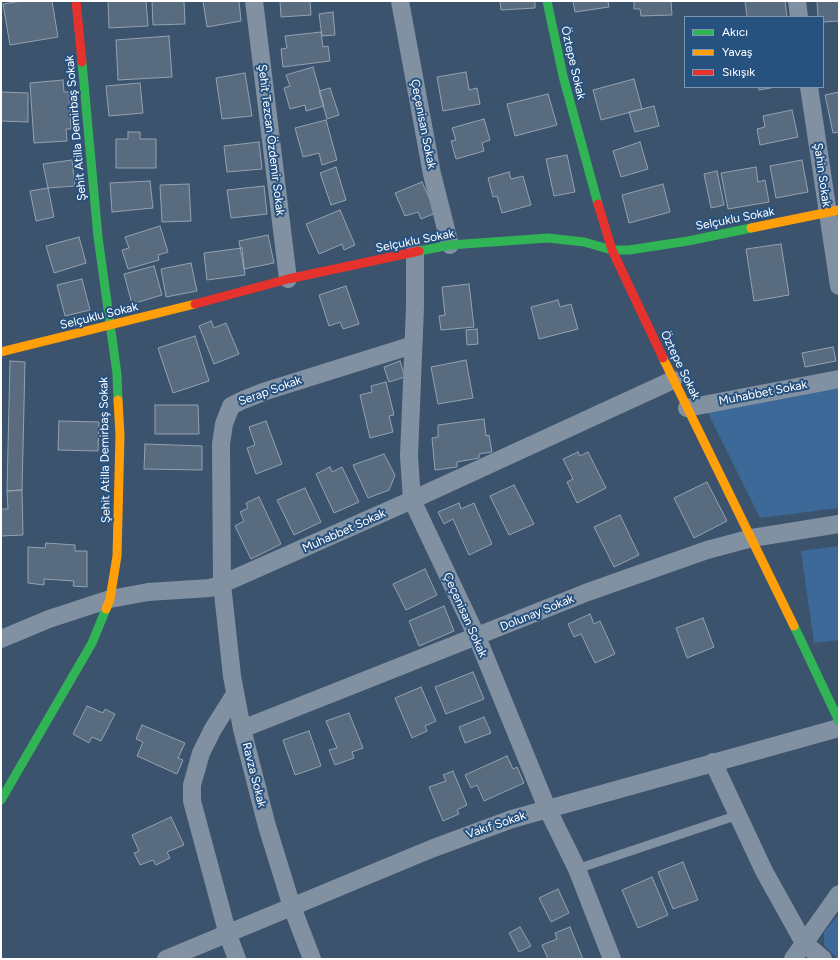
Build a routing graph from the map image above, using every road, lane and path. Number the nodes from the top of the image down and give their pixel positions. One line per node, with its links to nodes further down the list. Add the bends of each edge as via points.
1 (76, 1): 14 (street, Şehit Atilla Demirbaş Sokak)
2 (254, 1): 12 (street, Şehit Tezcan Özdemir Sokak)
3 (400, 1): 9 (street, Çeçenisan Sokak, via 432,174)
4 (547, 1): 10 (street, Öztepe Sokak, via 578,136)
5 (797, 1): 6 (street)
6 (799, 16)
7 (809, 88): 8 (street, Şahin Sokak)
8 (833, 212): 10 (street, Selçuklu Sokak, via 688,241); 13 (street, Şahin Sokak)
9 (450, 246): 10 (street, Selçuklu Sokak, via 548,238 584,242); 11 (street, Selçuklu Sokak)
10 (612, 250): 18 (street, Öztepe Sokak)
11 (415, 252): 12 (street, Selçuklu Sokak); 15 (street, Çeçenisan Sokak)
12 (288, 279): 14 (street, Selçuklu Sokak)
13 (839, 286)
14 (110, 326): 16 (street, Selçuklu Sokak); 24 (street, Şehit Atilla Demirbaş Sokak, via 117,374 120,435 117,548)
15 (413, 345): 20 (street, Çeçenisan Sokak, via 409,456); 23 (street, Serap Sokak, via 266,391 232,406 224,424 221,444)
16 (1, 352)
17 (839, 378): 19 (street, Muhabbet Sokak)
18 (673, 380): 19 (street, Öztepe Sokak); 20 (street, Muhabbet Sokak)
19 (687, 408): 22 (street, Öztepe Sokak)
20 (412, 500): 23 (street, Muhabbet Sokak); 25 (street, Çeçenisan Sokak)
21 (839, 524): 22 (street, Dolunay Sokak)
22 (752, 538): 25 (street, Dolunay Sokak, via 707,550 588,592); 28 (street, Öztepe Sokak)
23 (222, 584): 24 (street, Muhabbet Sokak, via 210,588 148,592); 27 (street, Ravza Sokak)
24 (110, 599): 26 (street, Muhabbet Sokak, via 49,619); 32 (street, Şehit Atilla Demirbaş Sokak, via 92,643)
25 (477, 637): 30 (street, Dolunay Sokak); 34 (street, Çeçenisan Sokak)
26 (1, 639)
27 (235, 694): 30 (street, Ravza Sokak); 39 (street, via 201,753 192,785 195,818)
28 (839, 721)
29 (839, 728): 31 (street, Vakıf Sokak)
30 (242, 729): 38 (street, Ravza Sokak, via 267,826)
31 (713, 762): 34 (street, Vakıf Sokak); 35 (street)
32 (7, 779): 33 (street, Şehit Atilla Demirbaş Sokak)
33 (1, 800)
34 (547, 808): 36 (street, Çeçenisan Sokak); 38 (street, Vakıf Sokak, via 431,849)
35 (738, 815): 36 (lane); 40 (street, via 764,871)
36 (577, 869): 44 (street, Çeçenisan Sokak)
37 (839, 894): 40 (street)
38 (292, 907): 39 (street, Vakıf Sokak); 43 (street, Ravza Sokak)
39 (228, 934): 41 (street, Vakıf Sokak); 42 (street)
40 (804, 943): 45 (street); 46 (street)
41 (166, 959)
42 (237, 959)
43 (312, 959)
44 (612, 959)
45 (793, 959)
46 (823, 959)

